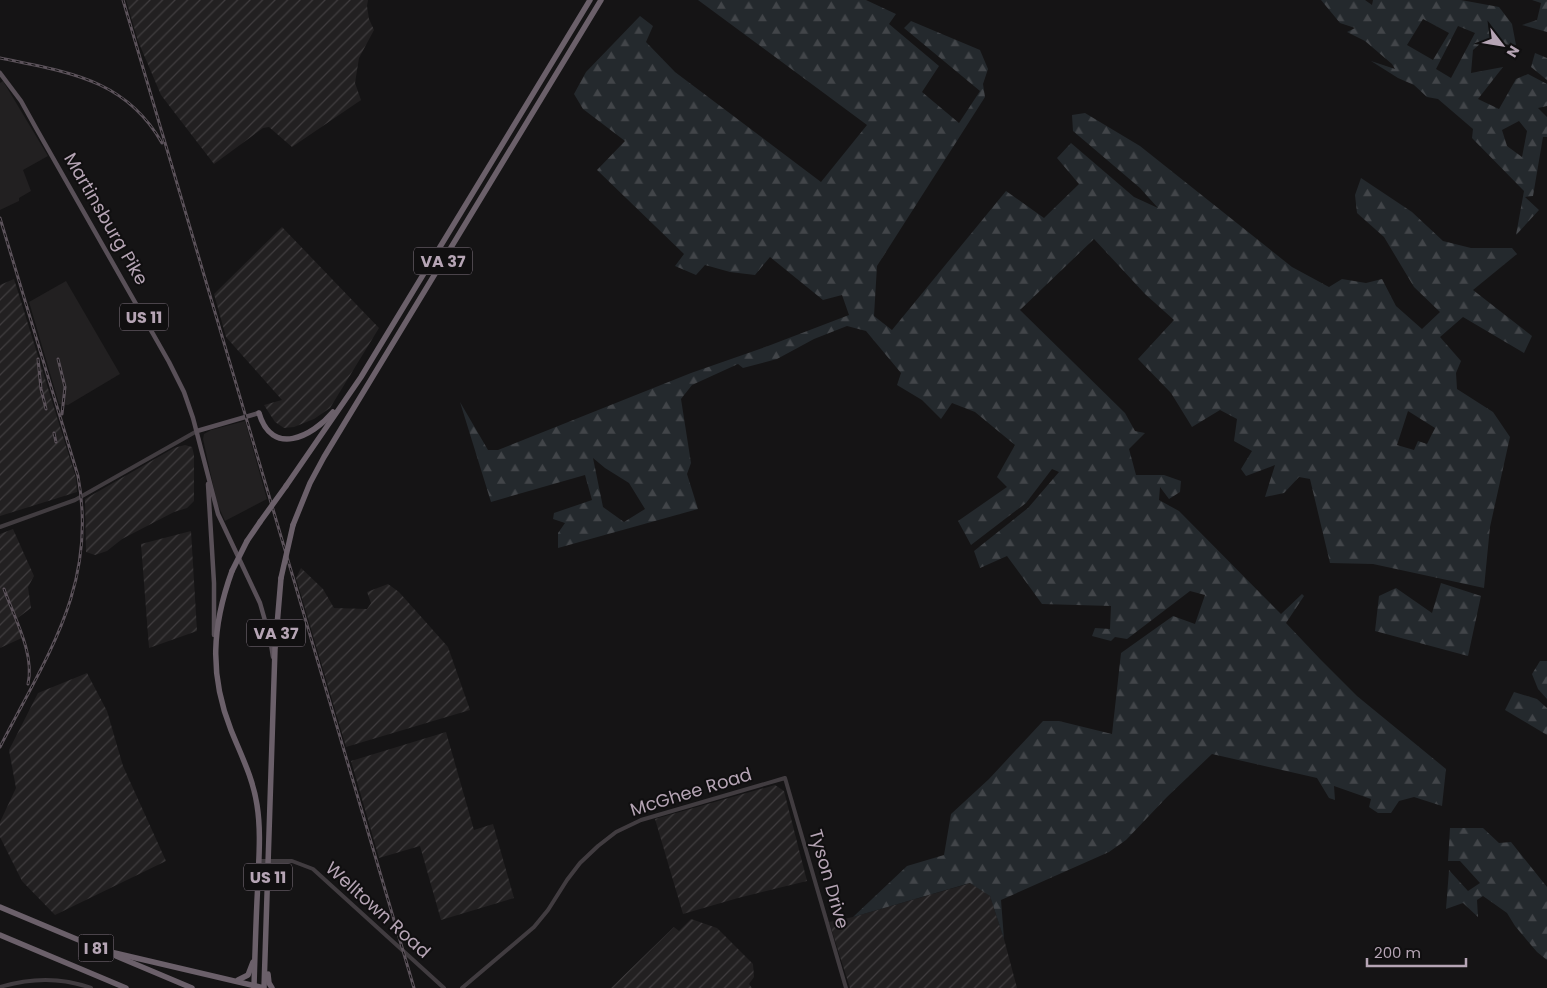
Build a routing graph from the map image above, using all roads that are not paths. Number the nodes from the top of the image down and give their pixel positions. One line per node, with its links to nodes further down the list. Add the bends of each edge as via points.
1 (590, 0): 4 (highway, VA 37)
2 (602, 0): 10 (highway, VA 37, bridge, via 310,483 293,525 281,578)
3 (0, 73): 6 (main road, Martinsburg Pike / US 11, via 21,101 169,362 184,392)
4 (399, 315): 5 (highway, via 336,408 316,428 296,438 282,439 266,428); 9 (highway, VA 37, bridge, via 351,392 247,541 221,602)
5 (260, 413): 6 (main road)
6 (197, 431): 7 (main road, Martinsburg Pike / US 11); 8 (street, via 75,500)
7 (206, 470): 9 (main road, US 11); 10 (main road, US 11, via 222,524 264,614 271,645)
8 (0, 527)
9 (216, 668): 13 (highway, US 11, via 223,708 255,791 259,817)
10 (274, 689): 12 (highway, US 11)
11 (785, 778): 30 (street, McGhee Road, via 642,820 616,832 580,863 534,927); 31 (street, Tyson Drive)
12 (268, 860): 13 (street, Welltown Road); 17 (highway, US 11); 29 (street, Welltown Road, via 292,861 313,870)
13 (258, 861): 18 (highway, US 11)
14 (0, 907): 16 (highway, I 81)
15 (0, 935): 19 (highway, I 81)
16 (102, 950): 20 (highway); 26 (highway, I 81)
17 (265, 950): 27 (highway, US 11); 28 (highway)
18 (255, 952): 20 (highway, via 248,975); 21 (highway, US 11)
19 (93, 975): 24 (highway); 25 (highway, I 81)
20 (234, 980): 21 (highway)
21 (254, 986): 27 (highway)
22 (0, 987): 23 (street, via 43,980 71,982)
23 (91, 988)
24 (119, 988)
25 (126, 988)
26 (192, 988)
27 (264, 988)
28 (272, 988)
29 (444, 988)
30 (462, 988)
31 (846, 988)

